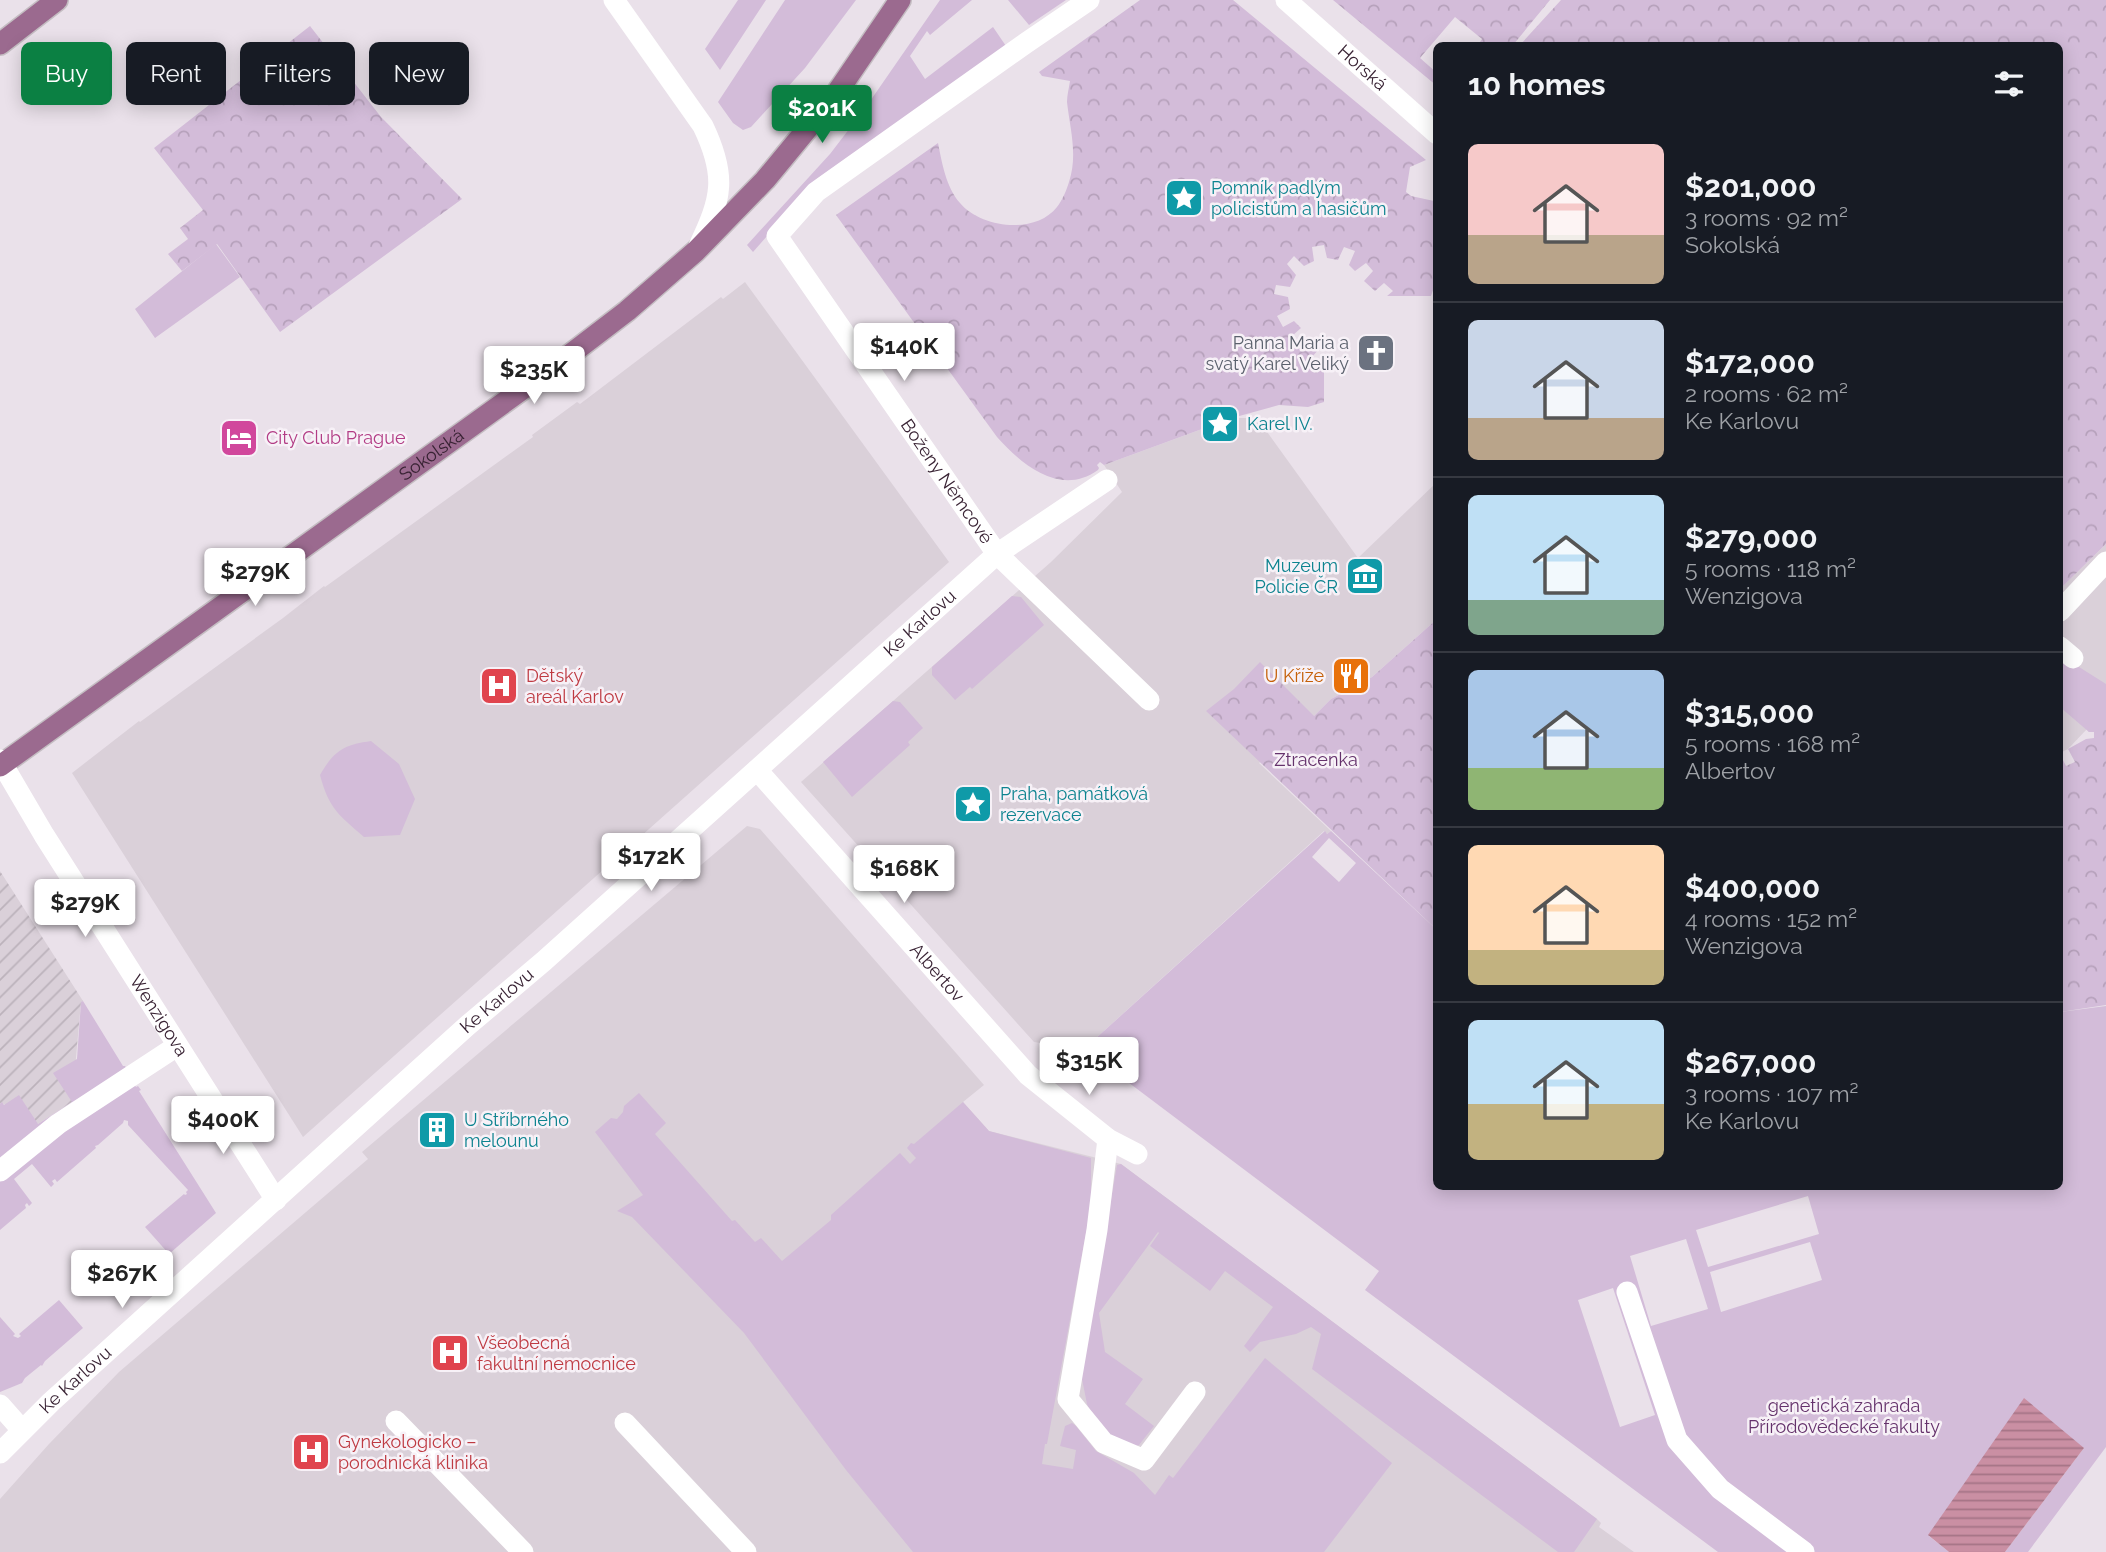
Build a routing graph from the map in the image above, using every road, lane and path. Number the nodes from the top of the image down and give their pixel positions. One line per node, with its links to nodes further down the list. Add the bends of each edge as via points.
1 (57, 0): 6 (main road)
2 (614, 0): 8 (street, via 703,126 717,160 719,195)
3 (900, 0): 8 (main road, Sokolská, via 802,137)
4 (1090, 0): 10 (street, Boženy Němcové, via 816,191 777,236)
5 (1286, 0): 7 (street, Horská)
6 (0, 44)
7 (1433, 130)
8 (696, 251): 14 (main road, Sokolská, via 563,360)
9 (1107, 480): 10 (street, Ke Karlovu)
10 (997, 554): 13 (street, Boženy Němcové); 15 (street, Ke Karlovu)
11 (2106, 562): 12 (street)
12 (2063, 608)
13 (1149, 700)
14 (1, 763): 16 (street, Wenzigova)
15 (757, 770): 17 (street, Albertov, via 1020,1067); 20 (street, Ke Karlovu)
16 (177, 1046): 19 (street, via 58,1125); 20 (street, Wenzigova)
17 (1108, 1139): 18 (street, Albertov); 22 (street, via 1068,1399 1104,1443 1144,1460)
18 (1138, 1154)
19 (0, 1171)
20 (276, 1200): 26 (street, Ke Karlovu)
21 (1627, 1292): 30 (street, via 1677,1440 1720,1489)
22 (1195, 1392)
23 (0, 1405): 26 (street)
24 (396, 1421): 28 (street)
25 (625, 1423): 29 (street)
26 (22, 1430): 27 (street, Ke Karlovu)
27 (0, 1453)
28 (523, 1552)
29 (746, 1552)
30 (1804, 1552)

